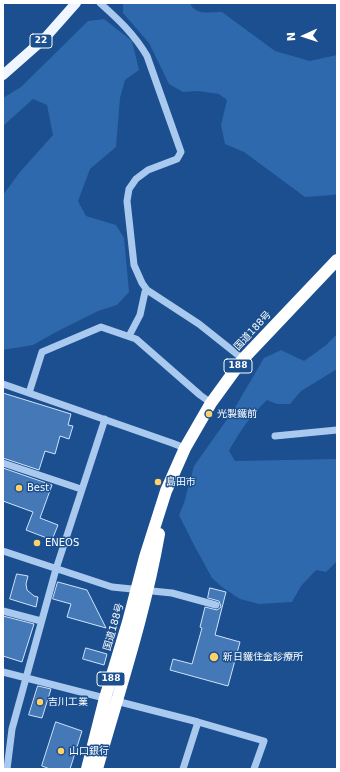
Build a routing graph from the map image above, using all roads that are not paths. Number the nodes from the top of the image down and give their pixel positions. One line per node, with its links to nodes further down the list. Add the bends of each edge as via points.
1 (76, 3): 3 (main road, 22, via 44,38)
2 (100, 3): 5 (street, via 124,24 147,56 180,152 177,159 148,170 136,179 129,189 127,201 134,265)
3 (3, 75)
4 (337, 260): 7 (highway, 国道188号 / 188)
5 (147, 290): 6 (street, via 140,315); 7 (street, via 199,324)
6 (129, 336): 9 (street, via 101,327 42,352); 10 (street, via 136,339)
7 (243, 359): 10 (highway, 国道188号 / 188)
8 (3, 384): 9 (street)
9 (29, 393): 11 (street)
10 (211, 403): 14 (highway, 国道188号 / 188)
11 (105, 419): 14 (street); 16 (street)
12 (336, 430): 13 (street)
13 (275, 436)
14 (185, 448): 19 (highway, 国道188号 / 188, via 166,491)
15 (3, 463): 16 (street)
16 (81, 489): 18 (street)
17 (3, 551): 18 (street)
18 (56, 569): 19 (street, via 112,587); 22 (street)
19 (142, 590): 20 (street, via 172,593); 25 (highway, 国道188号 / 188)
20 (216, 605)
21 (3, 611): 22 (street)
22 (41, 621): 24 (street)
23 (3, 672): 24 (street)
24 (26, 678): 25 (street); 28 (street)
25 (111, 700): 26 (street); 30 (highway, 国道188号 / 188); 31 (highway, 国道188号 / 188)
26 (198, 722): 32 (street); 33 (street, via 264,741)
27 (4, 728): 28 (street)
28 (12, 729): 29 (street)
29 (7, 769)
30 (87, 769)
31 (97, 769)
32 (183, 769)
33 (254, 769)

